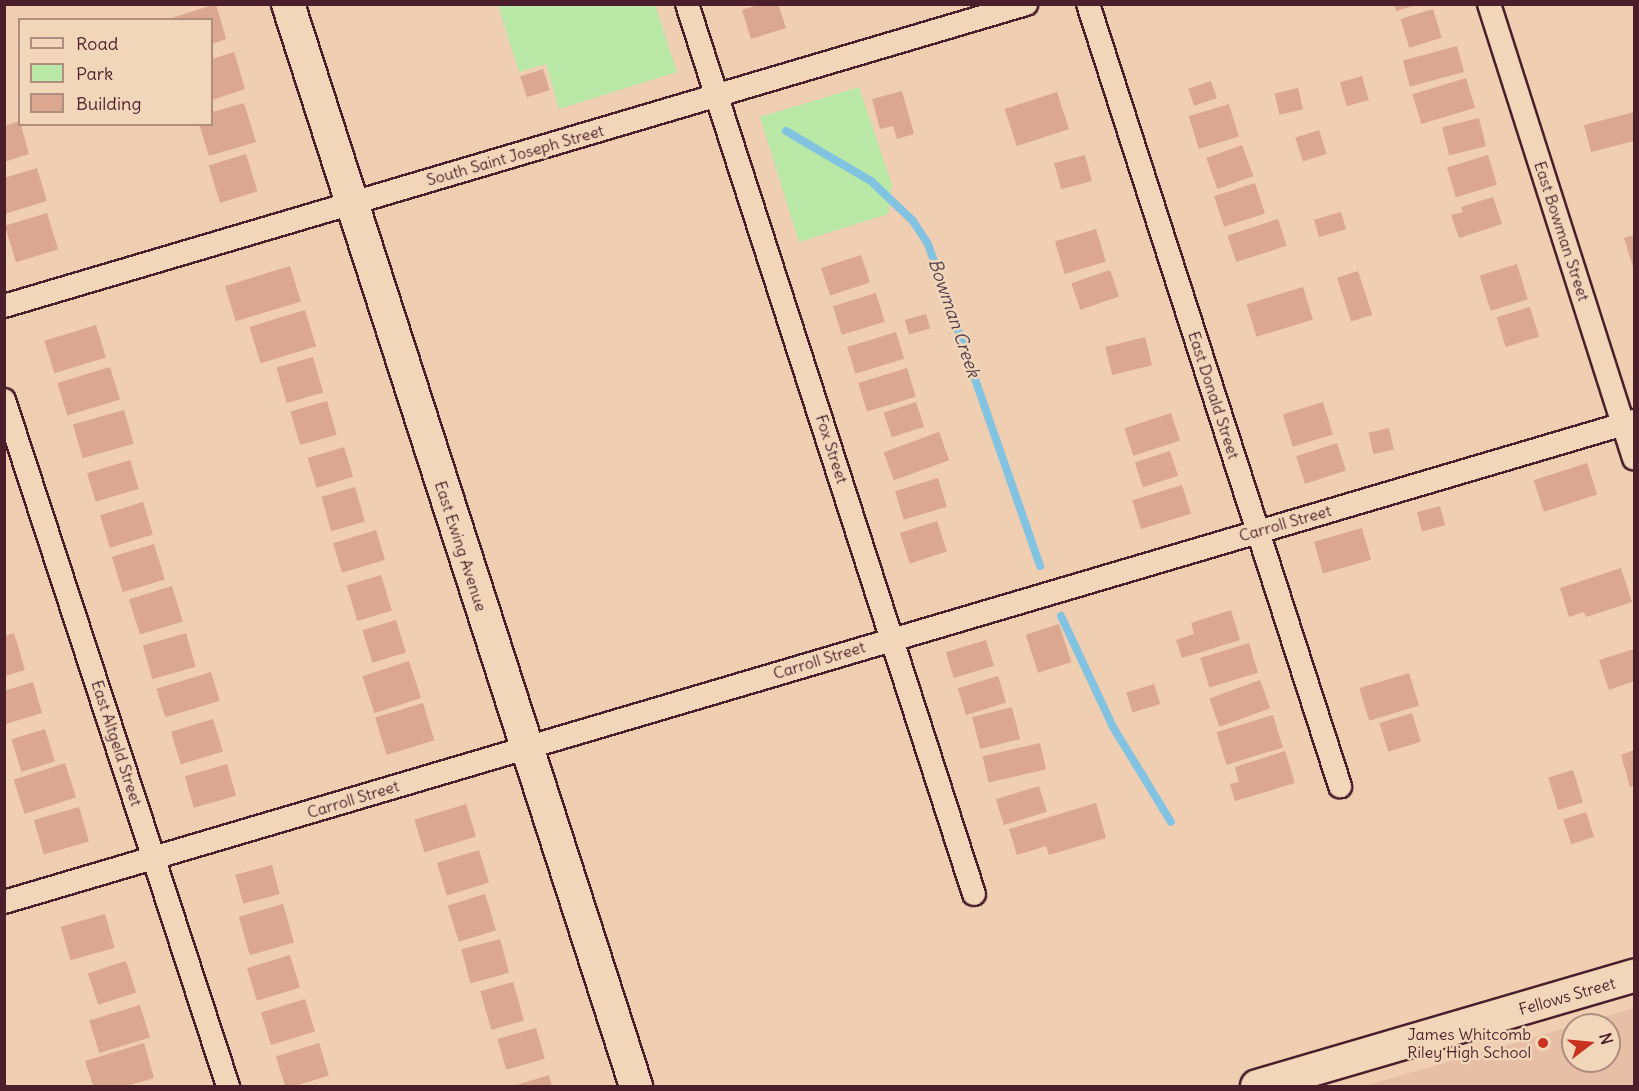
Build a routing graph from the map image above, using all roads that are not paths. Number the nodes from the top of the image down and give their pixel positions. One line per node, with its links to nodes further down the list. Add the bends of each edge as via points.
1 (288, 4): 7 (street, East Ewing Avenue)
2 (687, 4): 6 (street, Fox Street)
3 (1026, 4): 6 (street, South Saint Joseph Street)
4 (1088, 4): 12 (street, East Donald Street)
5 (1489, 4): 10 (street, East Bowman Street)
6 (717, 95): 7 (street, South Saint Joseph Street); 13 (street, Fox Street)
7 (351, 203): 8 (street, South Saint Joseph Street); 14 (street, East Ewing Avenue)
8 (4, 306)
9 (4, 400): 16 (street, East Altgeld Street)
10 (1629, 423): 11 (street, East Bowman Street); 12 (street, Carroll Street)
11 (1635, 458)
12 (1258, 531): 13 (street, Carroll Street); 15 (street, East Donald Street)
13 (893, 638): 14 (street, Carroll Street); 17 (street, Fox Street)
14 (526, 747): 16 (street, Carroll Street); 21 (street, East Ewing Avenue)
15 (1340, 786)
16 (154, 858): 18 (street, Carroll Street); 20 (street, East Altgeld Street)
17 (974, 894)
18 (4, 902)
19 (1635, 976): 22 (street, Fellows Street)
20 (228, 1086)
21 (636, 1086)
22 (1257, 1086)

